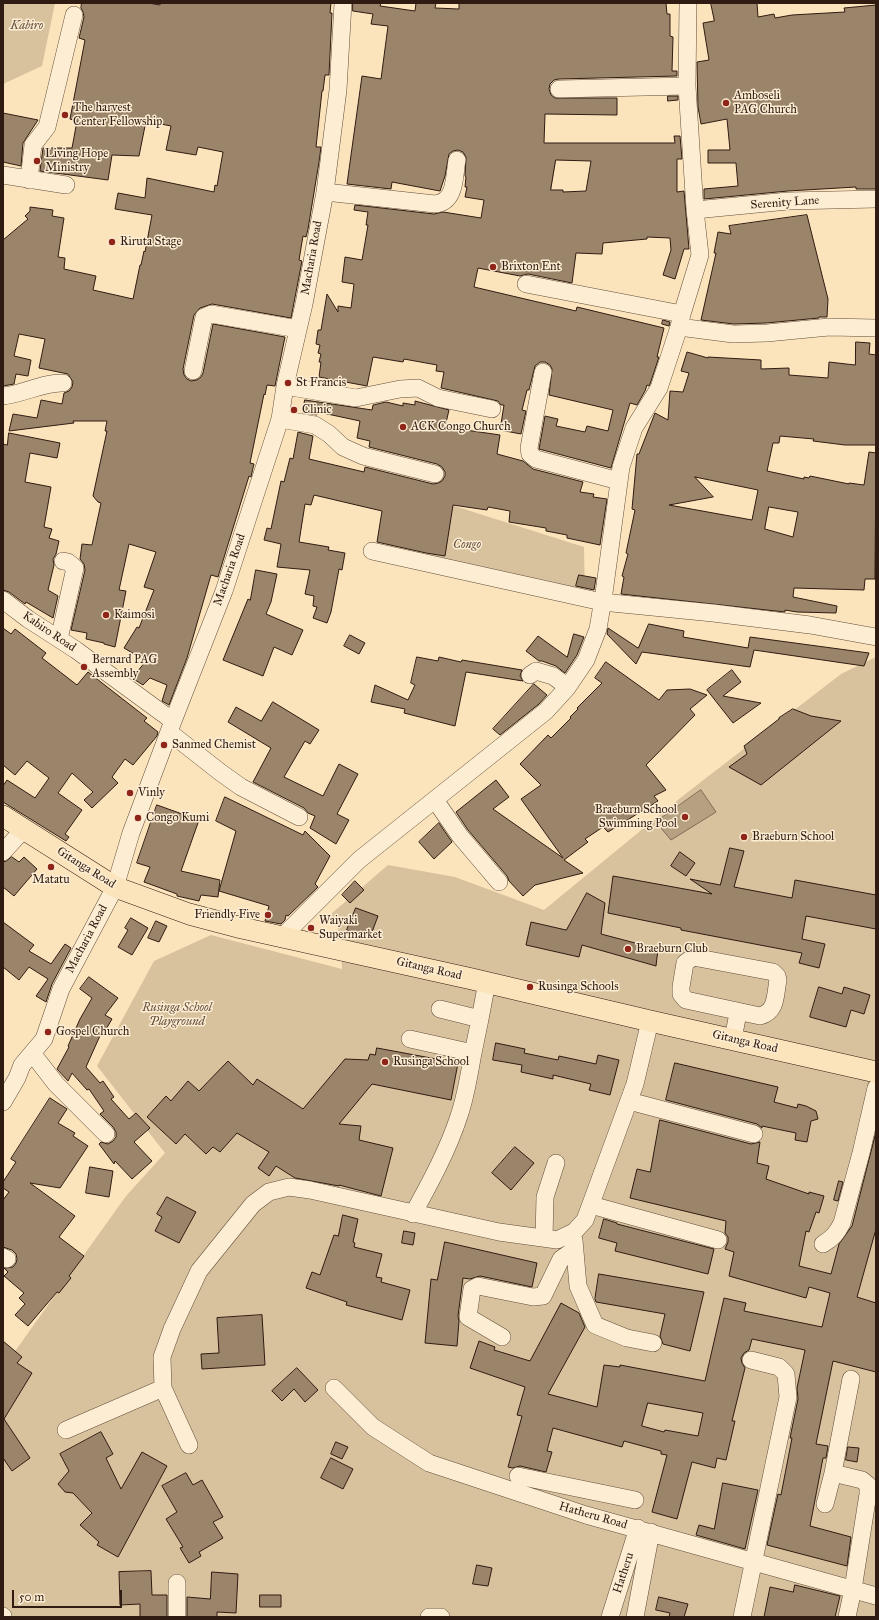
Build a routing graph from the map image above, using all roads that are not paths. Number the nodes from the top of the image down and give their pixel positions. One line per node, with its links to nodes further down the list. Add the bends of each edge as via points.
1 (343, 3): 10 (street, Macharia Road, via 338,90)
2 (688, 3): 4 (street)
3 (74, 16): 8 (street, via 47,127 34,145)
4 (687, 86): 5 (street); 12 (street)
5 (559, 89)
6 (457, 160): 10 (street, via 451,196 443,203)
7 (3, 175): 8 (street)
8 (29, 180): 9 (street)
9 (66, 185)
10 (325, 192): 16 (street, Macharia Road)
11 (876, 199): 12 (street, Serenity Lane, via 788,201)
12 (695, 210): 14 (street, via 700,255)
13 (526, 284): 14 (street)
14 (680, 321): 15 (street, via 733,334 829,327); 25 (street, via 658,388 634,428)
15 (876, 328)
16 (298, 329): 17 (street, via 207,315 204,317); 20 (street, Macharia Road)
17 (193, 371)
18 (543, 372): 25 (street, via 530,454 536,460)
19 (63, 383): 21 (street)
20 (285, 386): 22 (street, via 356,398 418,388 438,398); 23 (street, Macharia Road)
21 (3, 396)
22 (492, 409)
23 (280, 419): 24 (street, via 315,425 343,447 363,456); 34 (street, Macharia Road, via 224,591)
24 (435, 474)
25 (619, 481): 29 (street)
26 (372, 551): 29 (street)
27 (63, 561): 31 (street, via 75,568)
28 (3, 600): 31 (street, Kabiro Road)
29 (602, 602): 30 (street, via 810,625); 33 (street, via 598,629 586,660)
30 (876, 637)
31 (59, 639): 34 (street, Kabiro Road)
32 (530, 675): 33 (street, via 536,671 553,676)
33 (568, 686): 35 (street, via 546,711)
34 (171, 727): 37 (street, Kabiro Road, via 220,772 241,787); 41 (street, Macharia Road, via 131,833)
35 (435, 800): 40 (street, via 460,836); 42 (street, via 359,860)
36 (3, 816): 38 (main road, Gitanga Road)
37 (299, 816)
38 (24, 829): 39 (street); 41 (main road, Gitanga Road)
39 (3, 852)
40 (499, 882)
41 (115, 887): 42 (main road, Gitanga Road, via 189,914); 50 (street, Macharia Road, via 61,989 44,1039)
42 (283, 936): 43 (main road, Gitanga Road)
43 (487, 982): 46 (street); 47 (main road, Gitanga Road)
44 (440, 1009): 46 (street)
45 (738, 1013): 45 (street, via 686,1000 681,994 681,987 685,963 689,959 693,957 773,972 777,976 773,1009 760,1016); 49 (street)
46 (480, 1019): 51 (street)
47 (650, 1021): 49 (main road, Gitanga Road); 54 (street)
48 (410, 1039): 51 (street)
49 (733, 1039): 52 (main road, Gitanga Road)
50 (32, 1053): 55 (street, Macharia Road, via 22,1065 18,1078); 56 (street, via 64,1093)
51 (473, 1054): 60 (street, via 458,1118 432,1180)
52 (876, 1072)
53 (876, 1088): 64 (street, via 842,1223 833,1238)
54 (629, 1101): 57 (street); 59 (street)
55 (3, 1102)
56 (106, 1134)
57 (754, 1134)
58 (556, 1163): 62 (street, via 545,1197)
59 (591, 1205): 61 (street, via 585,1220); 63 (street)
60 (413, 1214): 62 (street, via 499,1232); 70 (street, via 310,1190 289,1187 269,1192 253,1204 199,1271 162,1357)
61 (574, 1232): 62 (street, via 557,1240); 65 (street)
62 (544, 1238)
63 (718, 1240)
64 (823, 1244)
65 (574, 1250): 66 (street, via 561,1259 543,1296 533,1298 478,1286 472,1289 468,1317); 67 (street, via 578,1286 595,1325 627,1338)
66 (502, 1337)
67 (653, 1343)
68 (751, 1360): 81 (street, via 779,1367 786,1374 788,1390)
69 (851, 1379): 74 (street)
70 (163, 1388): 72 (street); 73 (street)
71 (334, 1388): 79 (street, Hatheru Road, via 373,1427 429,1463)
72 (66, 1430)
73 (189, 1445)
74 (833, 1473): 78 (street); 83 (street, via 862,1480 868,1485)
75 (518, 1476): 76 (street)
76 (590, 1491): 77 (street); 79 (street)
77 (635, 1500)
78 (825, 1504)
79 (586, 1515): 80 (street, Hatheru Road)
80 (645, 1530): 81 (street, Hatheru Road); 88 (street, Hatheru); 89 (street)
81 (753, 1561): 83 (street, Hatheru Road); 90 (street)
82 (177, 1583): 85 (street)
83 (854, 1590): 84 (street, Hatheru Road); 91 (street)
84 (876, 1596)
85 (177, 1617)
86 (429, 1617): 87 (street)
87 (441, 1617)
88 (610, 1617)
89 (635, 1617)
90 (742, 1617)
91 (847, 1617)

